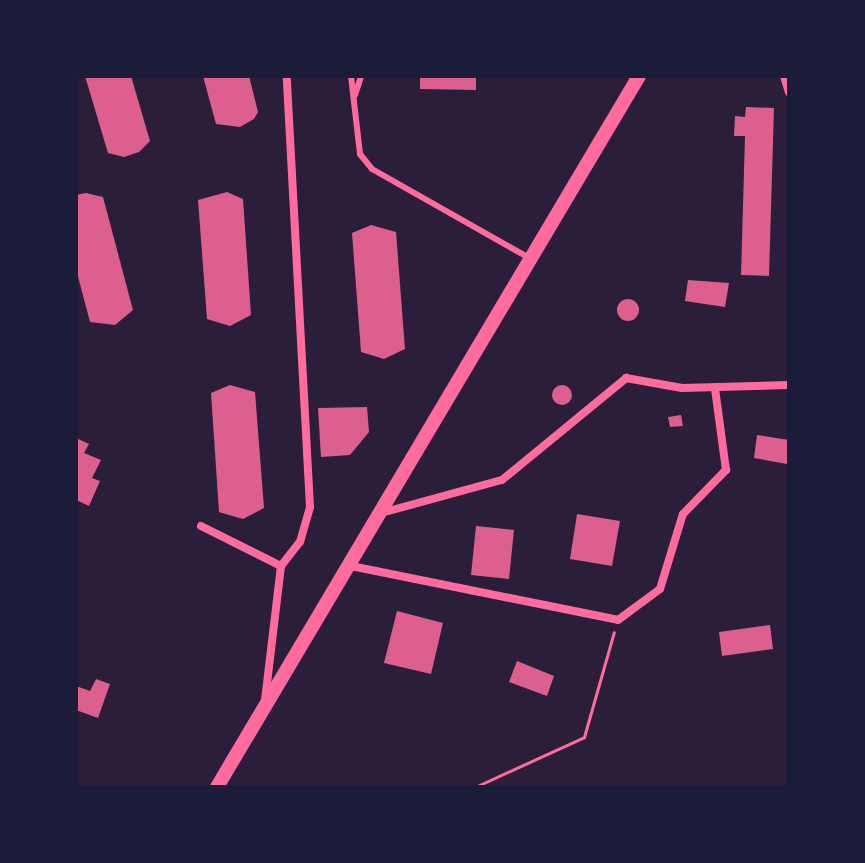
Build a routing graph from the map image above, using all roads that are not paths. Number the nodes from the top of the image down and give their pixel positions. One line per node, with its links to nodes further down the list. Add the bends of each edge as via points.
1 (287, 76): 13 (street, via 310,507 300,542)
2 (351, 76): 7 (lane)
3 (361, 76): 7 (lane)
4 (639, 76): 8 (street)
5 (784, 76): 6 (street)
6 (789, 92)
7 (354, 98): 8 (lane, via 360,154 372,169)
8 (531, 259): 11 (street)
9 (789, 385): 10 (street)
10 (715, 389): 11 (street, via 626,378 502,480); 14 (street, via 726,470 683,514 660,589 618,620)
11 (379, 514): 14 (street)
12 (201, 526): 13 (street)
13 (281, 566): 15 (street)
14 (351, 566): 15 (street)
15 (264, 710): 16 (street)
16 (217, 787)

